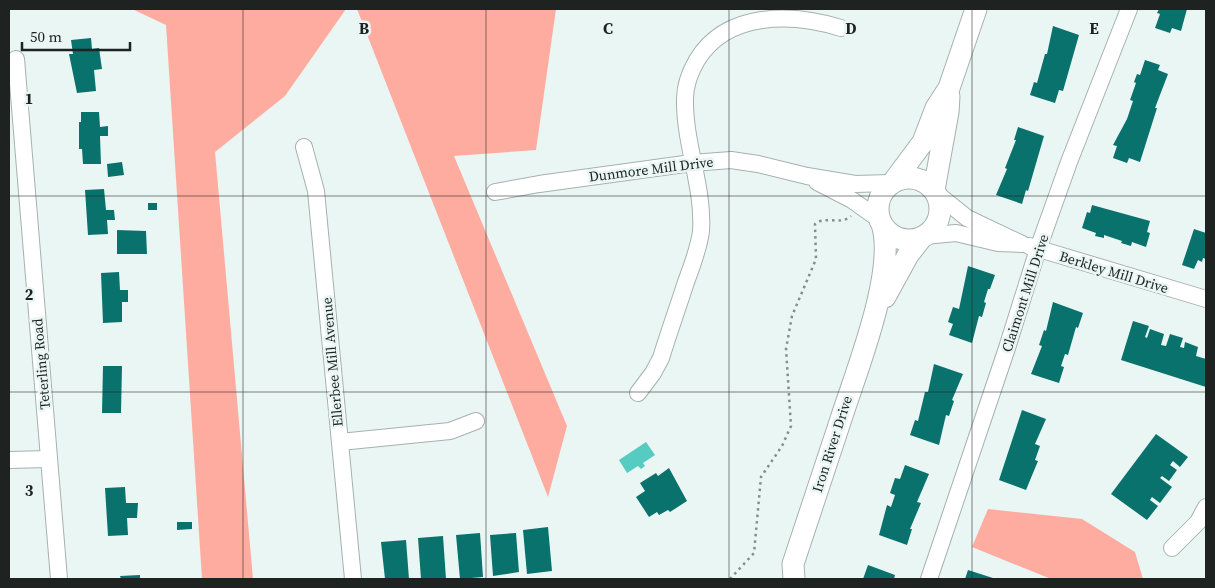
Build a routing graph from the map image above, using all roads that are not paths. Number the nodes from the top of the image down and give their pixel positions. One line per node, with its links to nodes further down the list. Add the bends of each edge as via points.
1 (976, 9): 5 (street)
2 (1129, 9): 15 (street, Claimont Mill Drive)
3 (841, 28): 7 (street, via 808,19 757,21 737,25 712,41 693,67 686,88 685,107)
4 (16, 59): 21 (street, Teterling Road)
5 (949, 88): 9 (street, via 936,108 923,142); 11 (street)
6 (304, 146): 20 (street, Ellerbee Mill Avenue, via 316,191)
7 (692, 162): 8 (street, Dunmore Mill Drive, via 731,160); 10 (street, Dunmore Mill Drive); 18 (street, via 701,223 698,247 661,358)
8 (806, 176): 9 (street, Dunmore Mill Drive, via 863,185); 12 (street, Dunmore Mill Drive, via 852,200)
9 (893, 182): 11 (street, via 903,178 920,180); 12 (street, via 885,189 878,204)
10 (495, 192)
11 (935, 192): 13 (street, via 939,201 938,219); 14 (street, Berkley Mill Drive, via 967,218)
12 (881, 222): 13 (street, via 894,236 902,239); 17 (street, Iron River Drive, via 885,255)
13 (923, 237): 14 (street, Berkley Mill Drive, via 956,233 998,243); 17 (street, Iron River Drive, via 893,278)
14 (1022, 244): 15 (street, Berkley Mill Drive)
15 (1038, 249): 16 (street, Berkley Mill Drive); 28 (street, Claimont Mill Drive, via 1008,348)
16 (1206, 299)
17 (872, 324): 25 (street, Iron River Drive)
18 (638, 393)
19 (476, 422): 20 (street, via 450,432)
20 (340, 442): 27 (street, Ellerbee Mill Avenue)
21 (49, 459): 22 (street); 26 (street, Teterling Road)
22 (9, 460)
23 (1206, 507): 24 (street, via 1198,522)
24 (1172, 548)
25 (788, 574)
26 (59, 579)
27 (353, 579)
28 (929, 579)

